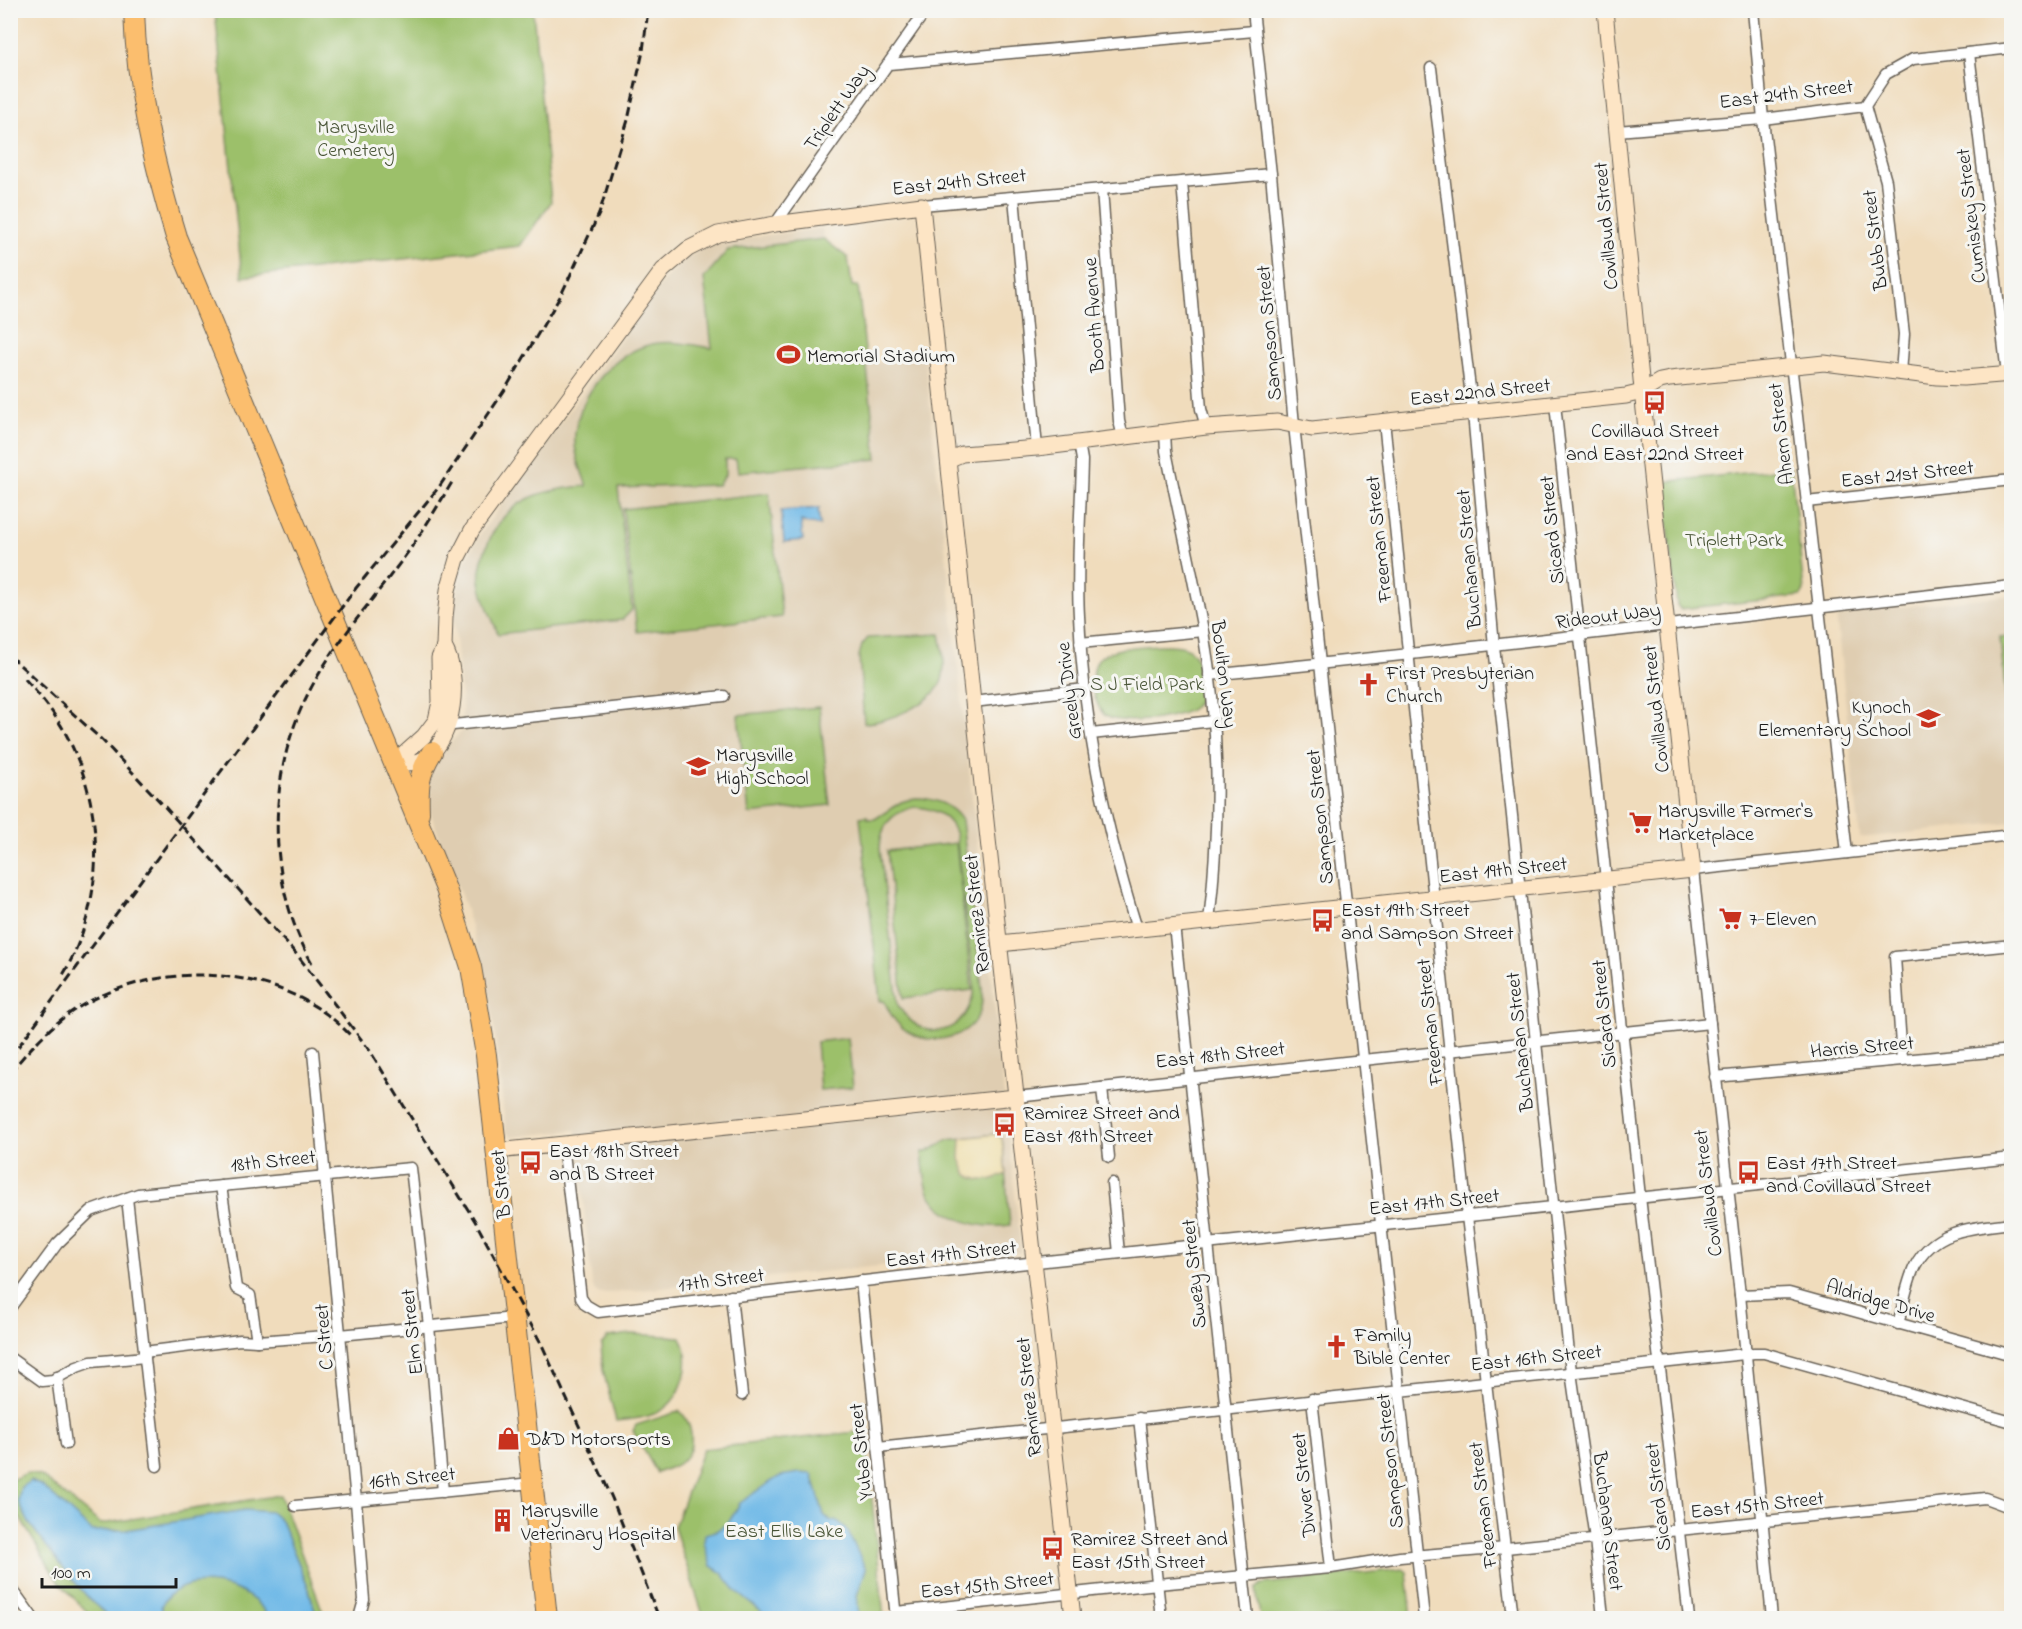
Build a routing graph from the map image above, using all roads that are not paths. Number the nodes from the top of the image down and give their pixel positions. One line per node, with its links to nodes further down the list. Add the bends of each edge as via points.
1 (134, 10): 55 (highway, B Street, via 149,137 177,237)
2 (926, 10): 9 (street, Triplett Way)
3 (1253, 10): 6 (street, Sampson Street)
4 (1605, 10): 13 (street, Covillaud Street)
5 (1753, 10): 12 (street, Ahern Street)
6 (1254, 31): 9 (street); 14 (street, Sampson Street)
7 (2012, 48): 8 (street, East 24th Street)
8 (1969, 53): 11 (street, East 24th Street, via 1913,59 1886,74); 22 (street, Cumiskey Street)
9 (889, 64): 19 (street, Triplett Way)
10 (1431, 68): 25 (street, Buchanan Street)
11 (1865, 106): 12 (street, East 24th Street); 21 (street, Bubb Street, via 1886,181 1904,334)
12 (1763, 119): 13 (street, East 24th Street); 20 (street, Ahern Street)
13 (1617, 131): 23 (street, Covillaud Street)
14 (1271, 174): 15 (street, East 24th Street); 27 (street, Sampson Street)
15 (1182, 182): 16 (street, East 24th Street); 28 (street)
16 (1102, 189): 17 (street, East 24th Street); 30 (street, Booth Avenue, via 1119,421)
17 (1014, 197): 18 (street, East 24th Street); 32 (street)
18 (922, 205): 19 (street, East 24th Street); 33 (street, Ramirez Street)
19 (775, 224): 43 (street, East 24th Street, via 718,234 688,249 663,270 472,530 452,575)
20 (1790, 366): 21 (street, East 22nd Street, via 1835,364); 23 (street, East 22nd Street, via 1670,379); 35 (street, Ahern Street)
21 (1901, 373): 22 (street, East 22nd Street, via 1963,378)
22 (2009, 374)
23 (1642, 392): 24 (street, East 22nd Street); 38 (street, Covillaud Street)
24 (1555, 404): 25 (street, East 22nd Street); 40 (street, Sicard Street)
25 (1473, 413): 26 (street, East 22nd Street); 42 (street, Buchanan Street)
26 (1384, 421): 27 (street, East 22nd Street, via 1312,429); 44 (street, Freeman Street)
27 (1294, 425): 28 (street, East 22nd Street, via 1277,422); 45 (street, Sampson Street)
28 (1206, 427): 29 (street, East 22nd Street)
29 (1165, 432): 30 (street, East 22nd Street); 39 (street, Boulton Way)
30 (1124, 437): 31 (street, East 22nd Street)
31 (1079, 443): 32 (street, East 22nd Street); 41 (street, Greely Drive)
32 (1037, 448): 33 (street, East 22nd Street, via 962,454)
33 (950, 459): 49 (street, Ramirez Street)
34 (2012, 480): 35 (street, East 21st Street)
35 (1806, 502): 37 (street, Ahern Street)
36 (2012, 586): 37 (street, Rideout Way)
37 (1818, 607): 38 (street, Rideout Way); 58 (street, Ahern Street)
38 (1667, 626): 40 (street, Rideout Way); 59 (street, Covillaud Street)
39 (1203, 631): 41 (street); 46 (street, Boulton Way)
40 (1580, 636): 42 (street, Rideout Way); 60 (street, Sicard Street)
41 (1080, 643): 47 (street, Greely Drive)
42 (1494, 646): 44 (street, Rideout Way); 61 (street, Buchanan Street)
43 (444, 647): 51 (street, via 451,658 453,686); 52 (street, via 439,658 439,711)
44 (1407, 654): 45 (street, Rideout Way); 62 (street, Freeman Street)
45 (1321, 664): 46 (street, Rideout Way); 63 (street, Sampson Street)
46 (1209, 675): 50 (street, Boulton Way)
47 (1085, 688): 49 (street); 53 (street, Greely Drive)
48 (724, 696): 51 (street)
49 (973, 702): 67 (street, Ramirez Street)
50 (1213, 721): 53 (street); 64 (street, Boulton Way, via 1217,816)
51 (447, 725): 52 (street); 54 (street)
52 (431, 729): 55 (street)
53 (1091, 734): 66 (street, Greely Drive, via 1112,846)
54 (432, 752): 55 (street, via 418,762); 56 (highway, via 420,776)
55 (394, 763): 56 (highway, B Street)
56 (420, 824): 82 (highway, B Street, via 471,967 483,1031)
57 (2012, 836): 58 (street, East 19th Street)
58 (1847, 853): 59 (street, East 19th Street)
59 (1693, 870): 60 (street, East 19th Street); 69 (street, Covillaud Street)
60 (1606, 878): 61 (street, East 19th Street); 70 (street, Sicard Street)
61 (1520, 887): 62 (street, East 19th Street); 71 (street, Buchanan Street)
62 (1433, 898): 63 (street, East 19th Street); 72 (street, Freeman Street)
63 (1347, 907): 64 (street, East 19th Street); 75 (street, Sampson Street)
64 (1209, 922): 65 (street, East 19th Street)
65 (1174, 926): 66 (street, East 19th Street); 78 (street, Swezy Street)
66 (1137, 929): 67 (street, East 19th Street)
67 (1000, 944): 80 (street, Ramirez Street)
68 (2012, 945): 76 (street, via 1895,957)
69 (1710, 1023): 70 (street, East 18th Street); 77 (street, Covillaud Street)
70 (1623, 1031): 71 (street, East 18th Street); 90 (street, Sicard Street)
71 (1537, 1040): 72 (street, East 18th Street); 92 (street, Buchanan Street)
72 (1450, 1050): 75 (street, East 18th Street); 93 (street, Freeman Street)
73 (2012, 1050): 76 (street, Harris Street)
74 (313, 1052): 86 (street, C Street)
75 (1363, 1060): 78 (street, East 18th Street); 95 (street, Sampson Street)
76 (1902, 1060): 77 (street, Harris Street)
77 (1715, 1077): 89 (street, Covillaud Street)
78 (1189, 1078): 79 (street, East 18th Street); 96 (street, Swezy Street)
79 (1102, 1088): 80 (street, East 18th Street); 83 (street)
80 (1016, 1097): 81 (street, East 18th Street); 98 (street, Ramirez Street)
81 (564, 1144): 82 (street); 101 (street, 17th Street, via 579,1289 586,1305 604,1311)
82 (496, 1151): 103 (highway, B Street)
83 (1109, 1157)
84 (2012, 1158): 89 (street, East 17th Street)
85 (411, 1168): 86 (street, 18th Street); 105 (street, Elm Street)
86 (325, 1176): 88 (street, 18th Street); 106 (street, C Street)
87 (1112, 1183): 97 (street)
88 (221, 1186): 91 (street, 18th Street); 107 (street, via 236,1288 250,1295)
89 (1727, 1188): 90 (street, East 17th Street); 100 (street, Covillaud Street)
90 (1640, 1197): 92 (street, East 17th Street); 112 (street, Sicard Street)
91 (127, 1198): 102 (street, 18th Street, via 91,1211 57,1244); 109 (street)
92 (1554, 1206): 93 (street, East 17th Street); 113 (street, Buchanan Street)
93 (1467, 1216): 95 (street, East 17th Street); 115 (street, Freeman Street)
94 (2012, 1223): 104 (street, via 1962,1229 1931,1244 1914,1267)
95 (1382, 1226): 96 (street, East 17th Street); 116 (street, Sampson Street)
96 (1207, 1244): 97 (street, East 17th Street); 119 (street, Swezy Street)
97 (1119, 1254): 98 (street, East 17th Street)
98 (1035, 1263): 99 (street, East 17th Street); 122 (street, Ramirez Street)
99 (861, 1281): 101 (street, 17th Street); 124 (street, Yuba Street)
100 (1740, 1295): 104 (street, Aldridge Drive, via 1789,1293); 108 (street, Covillaud Street)
101 (732, 1296): 117 (street)
102 (10, 1308)
103 (514, 1318): 105 (street); 126 (highway, B Street)
104 (1898, 1324): 110 (street, Aldridge Drive)
105 (429, 1326): 106 (street); 127 (street, Elm Street)
106 (340, 1335): 107 (street); 128 (street, C Street)
107 (257, 1341): 109 (street)
108 (1746, 1353): 112 (street, East 16th Street); 121 (street, East 16th Street, via 1764,1353); 131 (street, Covillaud Street)
109 (144, 1354): 114 (street, via 91,1362); 125 (street)
110 (2012, 1355)
111 (10, 1358): 114 (street, via 42,1381)
112 (1659, 1362): 113 (street, East 16th Street); 132 (street, Sicard Street)
113 (1571, 1372): 115 (street, East 16th Street); 133 (street, Buchanan Street)
114 (57, 1377): 123 (street)
115 (1485, 1381): 116 (street, East 16th Street); 134 (street, Freeman Street)
116 (1399, 1390): 118 (street, East 16th Street); 135 (street, Sampson Street)
117 (742, 1395)
118 (1312, 1399): 119 (street, East 16th Street); 136 (street, Divver Street)
119 (1226, 1409): 120 (street, East 16th Street); 137 (street, Swezy Street)
120 (1139, 1418): 122 (street, East 16th Street); 138 (street)
121 (2012, 1422)
122 (1052, 1428): 124 (street, East 16th Street); 140 (street, Ramirez Street)
123 (66, 1444)
124 (878, 1447): 141 (street, Yuba Street)
125 (157, 1466)
126 (532, 1484): 127 (street, 16th Street); 144 (highway, B Street)
127 (443, 1492): 128 (street, 16th Street)
128 (356, 1501): 129 (street, 16th Street); 143 (street, C Street, via 364,1599)
129 (295, 1506)
130 (2012, 1508): 131 (street, East 15th Street, via 1985,1498)
131 (1761, 1521): 132 (street, East 15th Street); 152 (street, Covillaud Street)
132 (1679, 1531): 133 (street, East 15th Street); 151 (street, Sicard Street)
133 (1595, 1539): 134 (street, East 15th Street); 150 (street, Buchanan Street)
134 (1506, 1548): 135 (street, East 15th Street); 149 (street, Freeman Street)
135 (1417, 1556): 136 (street, East 15th Street); 148 (street, Sampson Street)
136 (1331, 1568): 137 (street, East 15th Street)
137 (1244, 1576): 138 (street, East 15th Street); 147 (street, Swezy Street)
138 (1158, 1584): 140 (street, East 15th Street); 146 (street)
139 (10, 1586): 142 (street)
140 (1070, 1594): 141 (street, East 15th Street); 145 (street, Ramirez Street)
141 (896, 1616)
142 (33, 1618)
143 (359, 1618)
144 (547, 1618)
145 (1073, 1618)
146 (1161, 1618)
147 (1248, 1618)
148 (1424, 1618)
149 (1513, 1618)
150 (1603, 1618)
151 (1689, 1618)
152 (1772, 1618)

